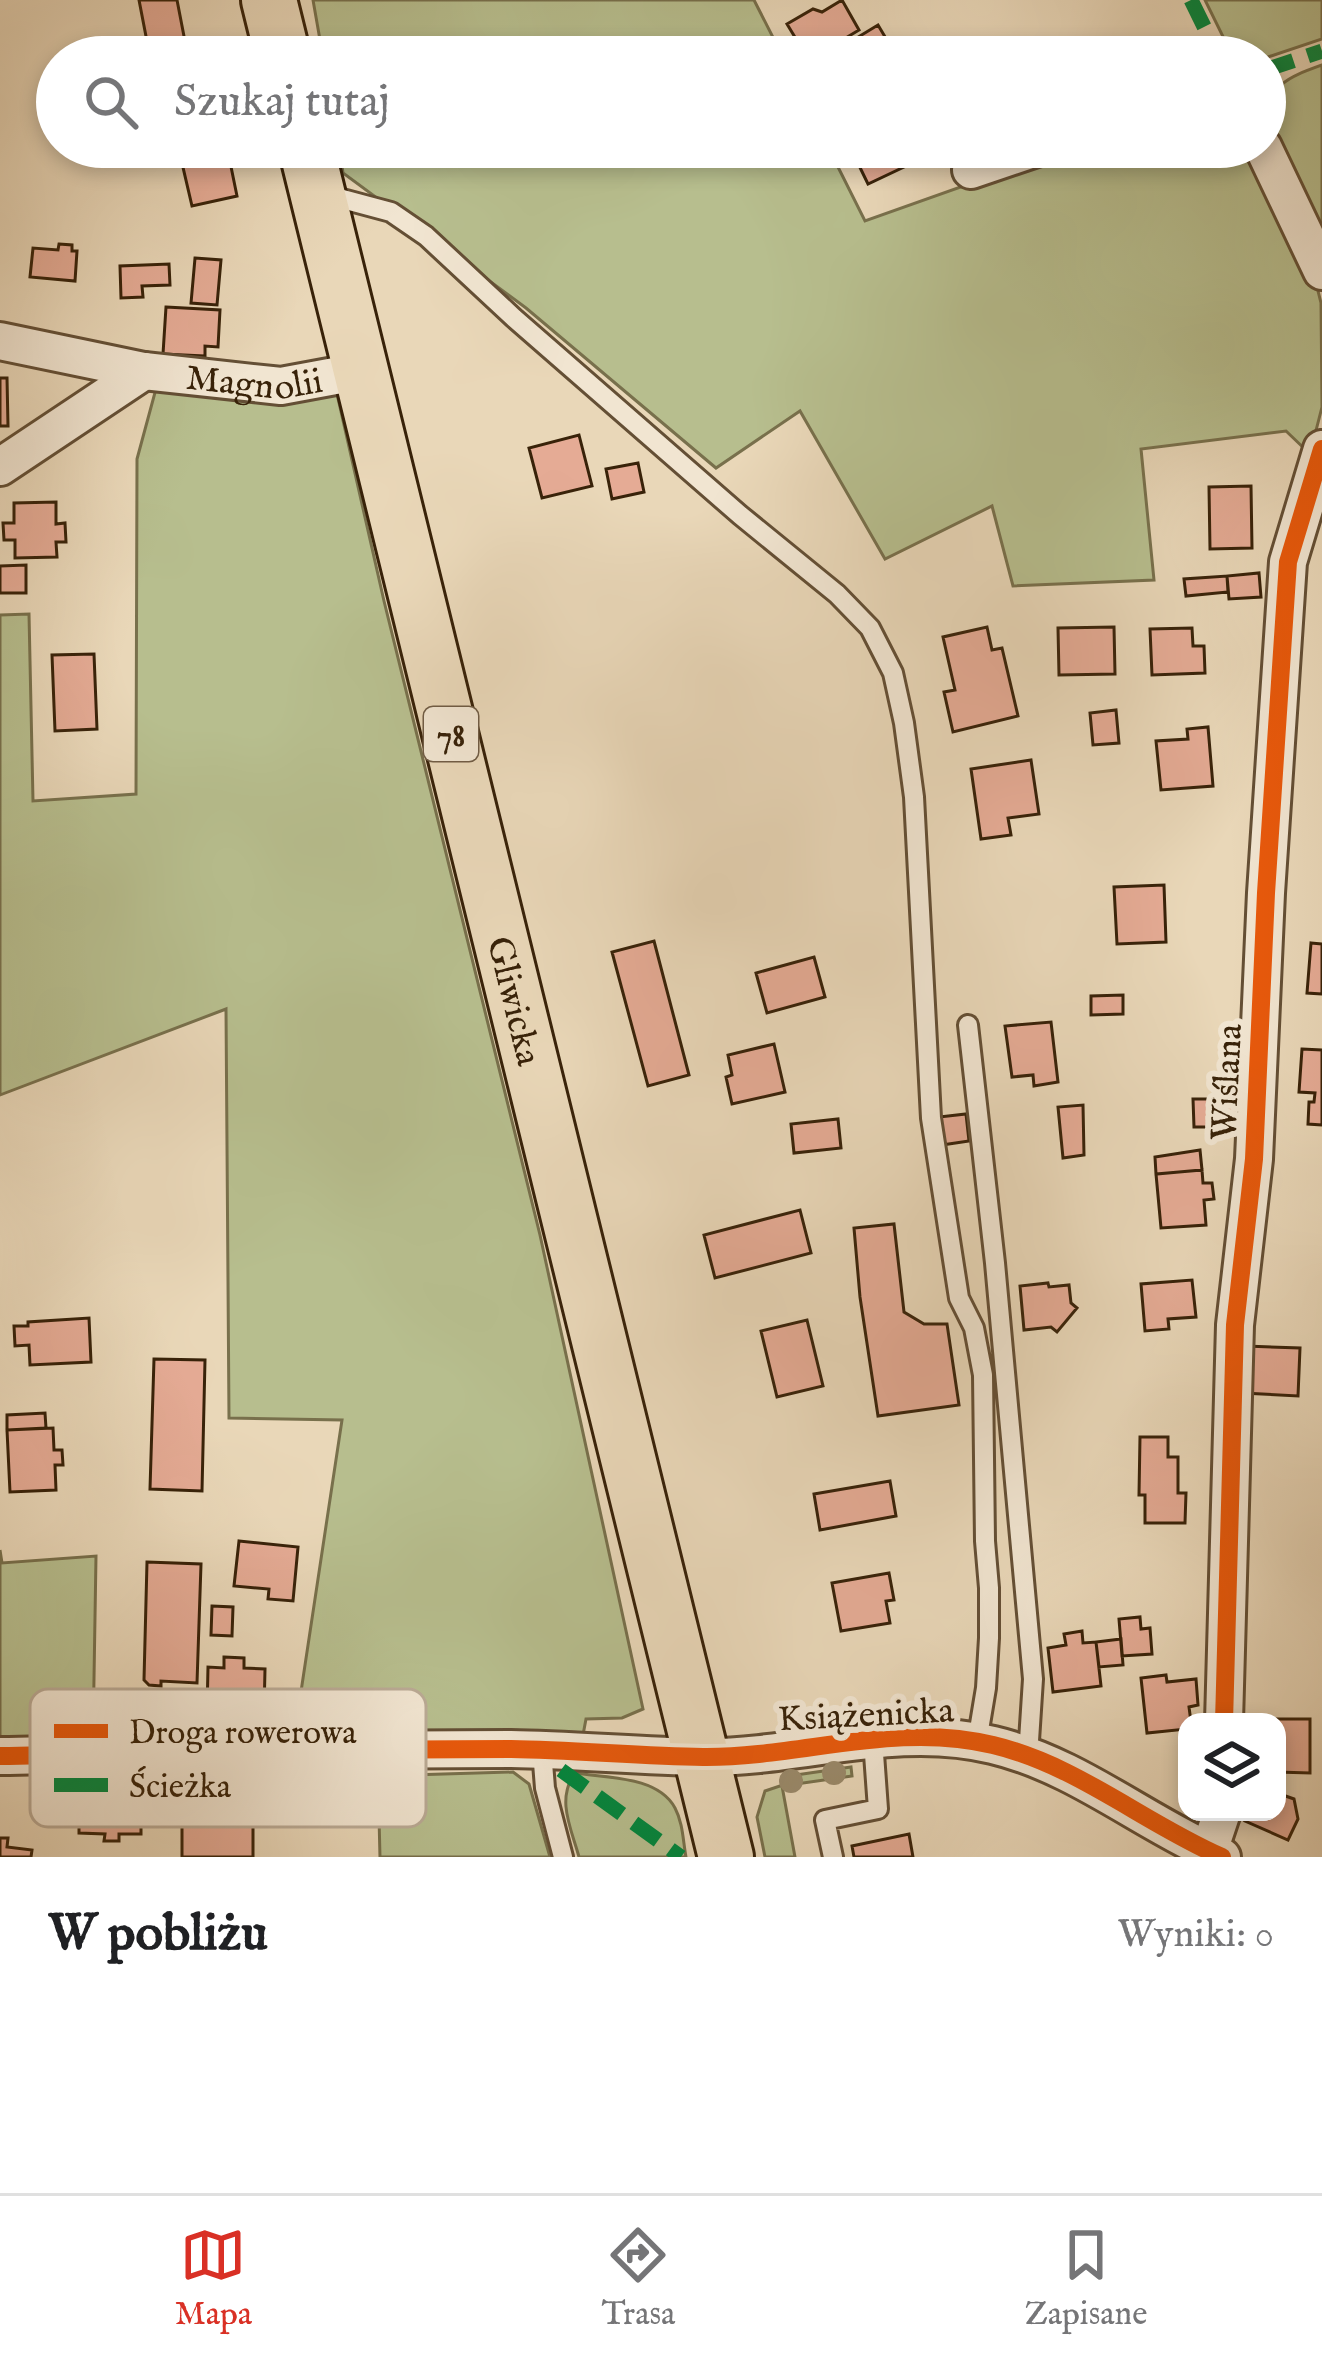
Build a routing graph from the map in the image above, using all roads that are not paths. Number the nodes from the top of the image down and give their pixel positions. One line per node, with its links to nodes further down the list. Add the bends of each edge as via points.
1 (269, 0): 2 (main road)
2 (278, 36)
3 (311, 168): 7 (main road, Gliwicka / 78)
4 (977, 168): 6 (street)
5 (1273, 168): 8 (street)
6 (971, 170)
7 (319, 200): 11 (main road, Gliwicka / 78); 17 (lane, via 335,196 391,212 425,236 837,594 871,628 893,673 914,797 931,1118 959,1298 983,1376 989,1638)
8 (1322, 271)
9 (0, 341): 10 (street, Magnolii)
10 (144, 371): 11 (street, Magnolii, via 280,386); 13 (street, Magnolii)
11 (362, 371): 23 (main road, Gliwicka / 78)
12 (1322, 449): 15 (street, Wiślana, via 1288,562 1254,1159 1234,1324)
13 (0, 467)
14 (968, 1024): 22 (lane, via 1033,1679)
15 (1224, 1713)
16 (873, 1740): 17 (street, Książenicka); 23 (street, Książenicka); 29 (lane, via 878,1809 825,1820)
17 (977, 1742): 22 (street, Książenicka)
18 (542, 1750): 19 (street, Książenicka); 23 (street, Książenicka); 27 (lane)
19 (426, 1751)
20 (0, 1756): 21 (street, Książenicka)
21 (30, 1756)
22 (1028, 1756): 25 (street, Książenicka, via 1081,1780)
23 (702, 1757): 28 (main road, Gliwicka / 78)
24 (1221, 1821): 26 (street)
25 (1172, 1845): 26 (street, Książenicka)
26 (1216, 1854)
27 (563, 1857)
28 (726, 1857)
29 (833, 1857)

